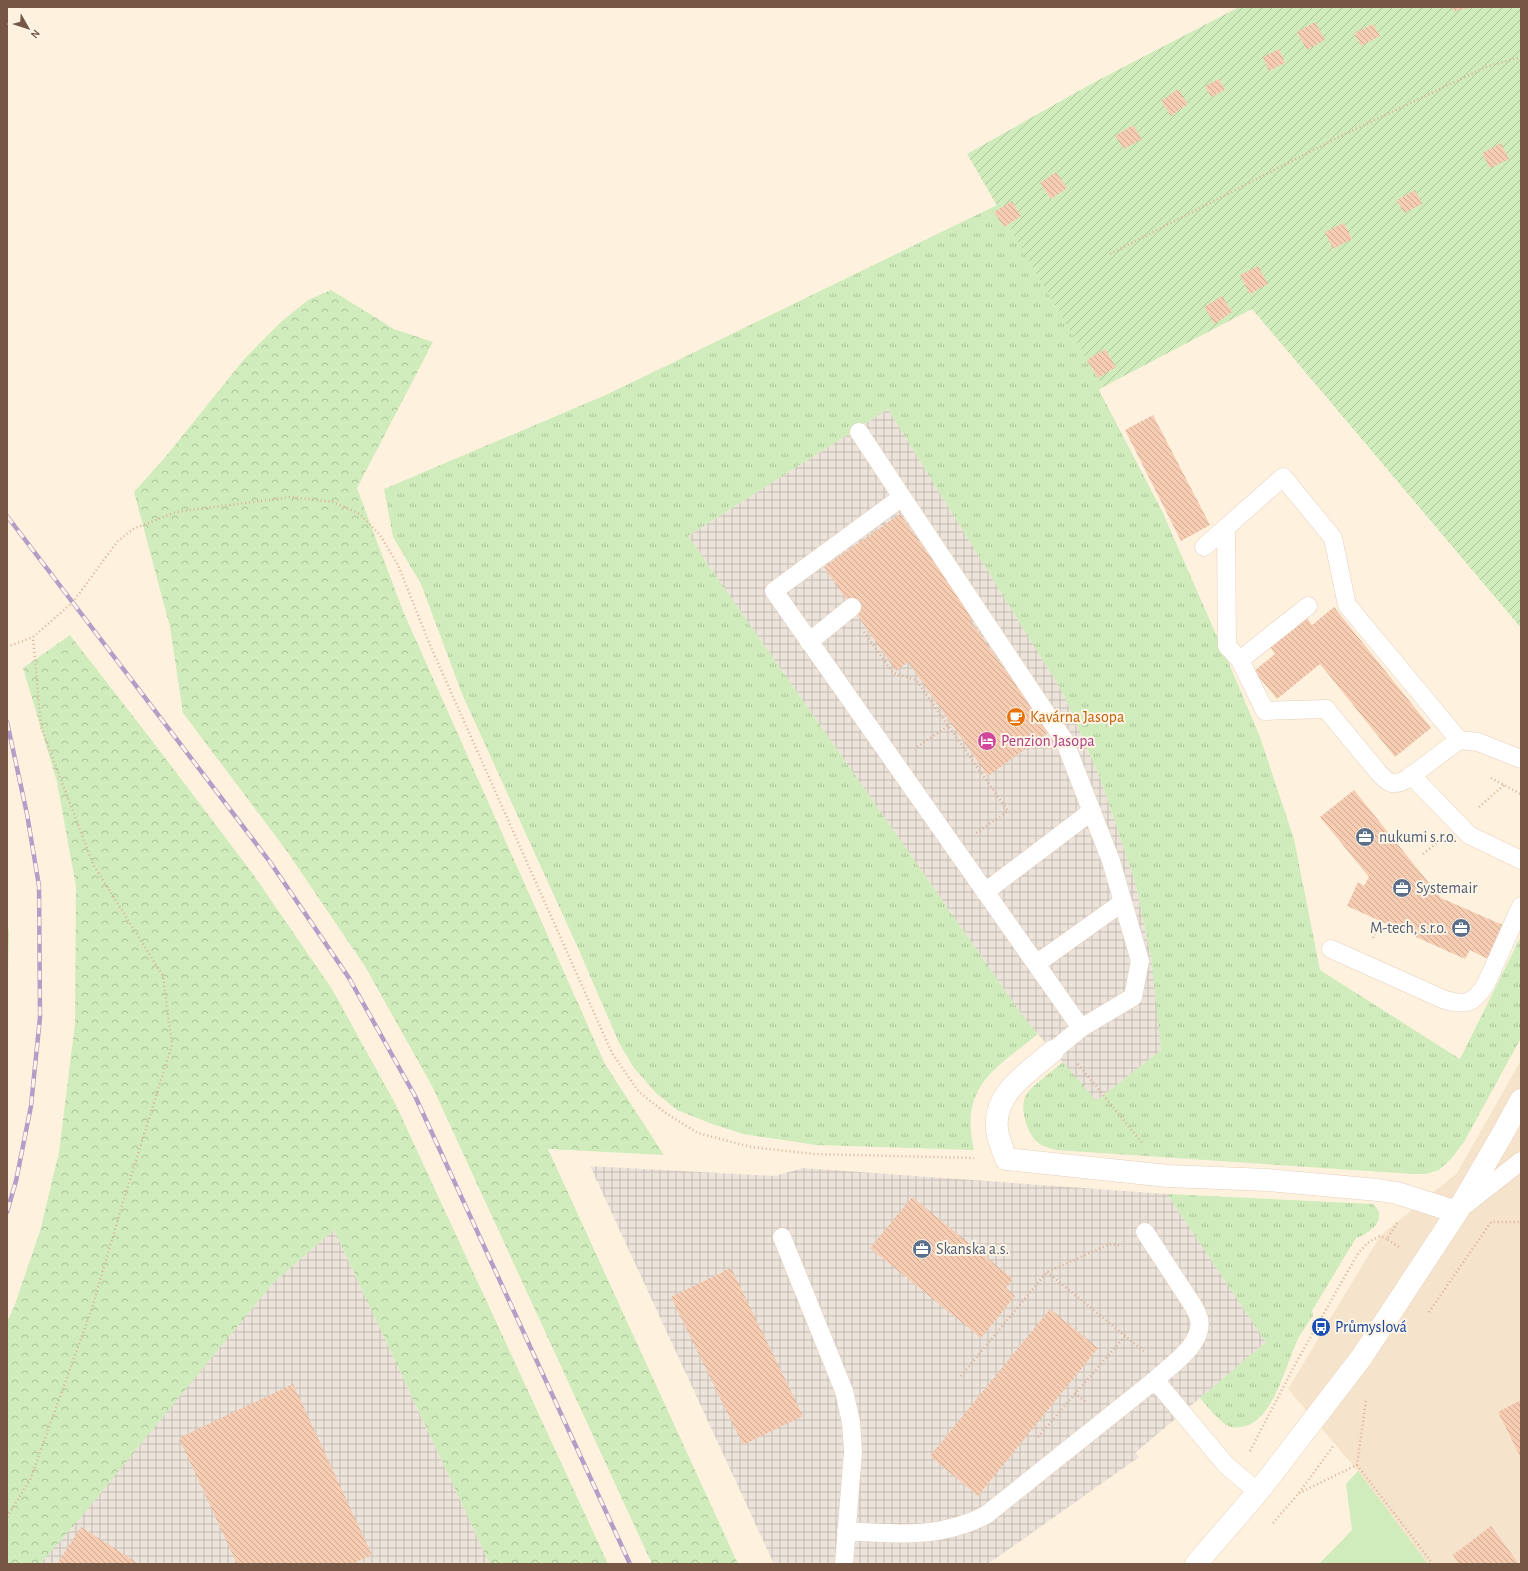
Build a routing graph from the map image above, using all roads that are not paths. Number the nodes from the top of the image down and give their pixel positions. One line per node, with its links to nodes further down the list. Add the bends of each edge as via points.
1 (859, 432): 2 (lane)
2 (902, 497): 7 (lane, via 774,591); 12 (lane, via 1064,740)
3 (1226, 527): 4 (lane); 8 (lane, via 1227,646); 9 (lane, via 1283,477 1333,538 1347,605)
4 (1204, 548)
5 (1308, 606): 8 (lane)
6 (850, 609): 7 (lane)
7 (809, 642): 14 (lane)
8 (1240, 660): 11 (lane, via 1265,711 1326,709 1389,782 1397,784)
9 (1460, 740): 10 (lane, via 1478,742); 11 (lane)
10 (1521, 759)
11 (1411, 775): 13 (lane, via 1469,835)
12 (1092, 811): 14 (lane); 15 (lane)
13 (1521, 860)
14 (986, 892): 18 (lane)
15 (1123, 902): 18 (lane); 19 (lane, via 1140,961 1133,997)
16 (1521, 906): 17 (lane, via 1486,984 1479,995 1468,1002 1445,1000)
17 (1331, 949)
18 (1036, 964): 19 (lane)
19 (1081, 1028): 20 (lane)
20 (1057, 1048): 23 (street, via 1009,1089 998,1107 997,1129 1006,1159 1168,1176 1268,1180 1378,1190 1397,1193)
21 (1521, 1100): 23 (street)
22 (1521, 1161): 23 (lane)
23 (1457, 1212): 27 (street, via 1361,1358)
24 (1146, 1232): 26 (lane, via 1199,1318 1196,1339)
25 (782, 1237): 28 (lane, via 844,1391 851,1422 853,1452)
26 (1161, 1375): 27 (lane, via 1226,1465); 28 (lane, via 986,1515 970,1523 916,1534)
27 (1258, 1492): 30 (street)
28 (846, 1531): 29 (lane)
29 (844, 1564)
30 (1196, 1564)

